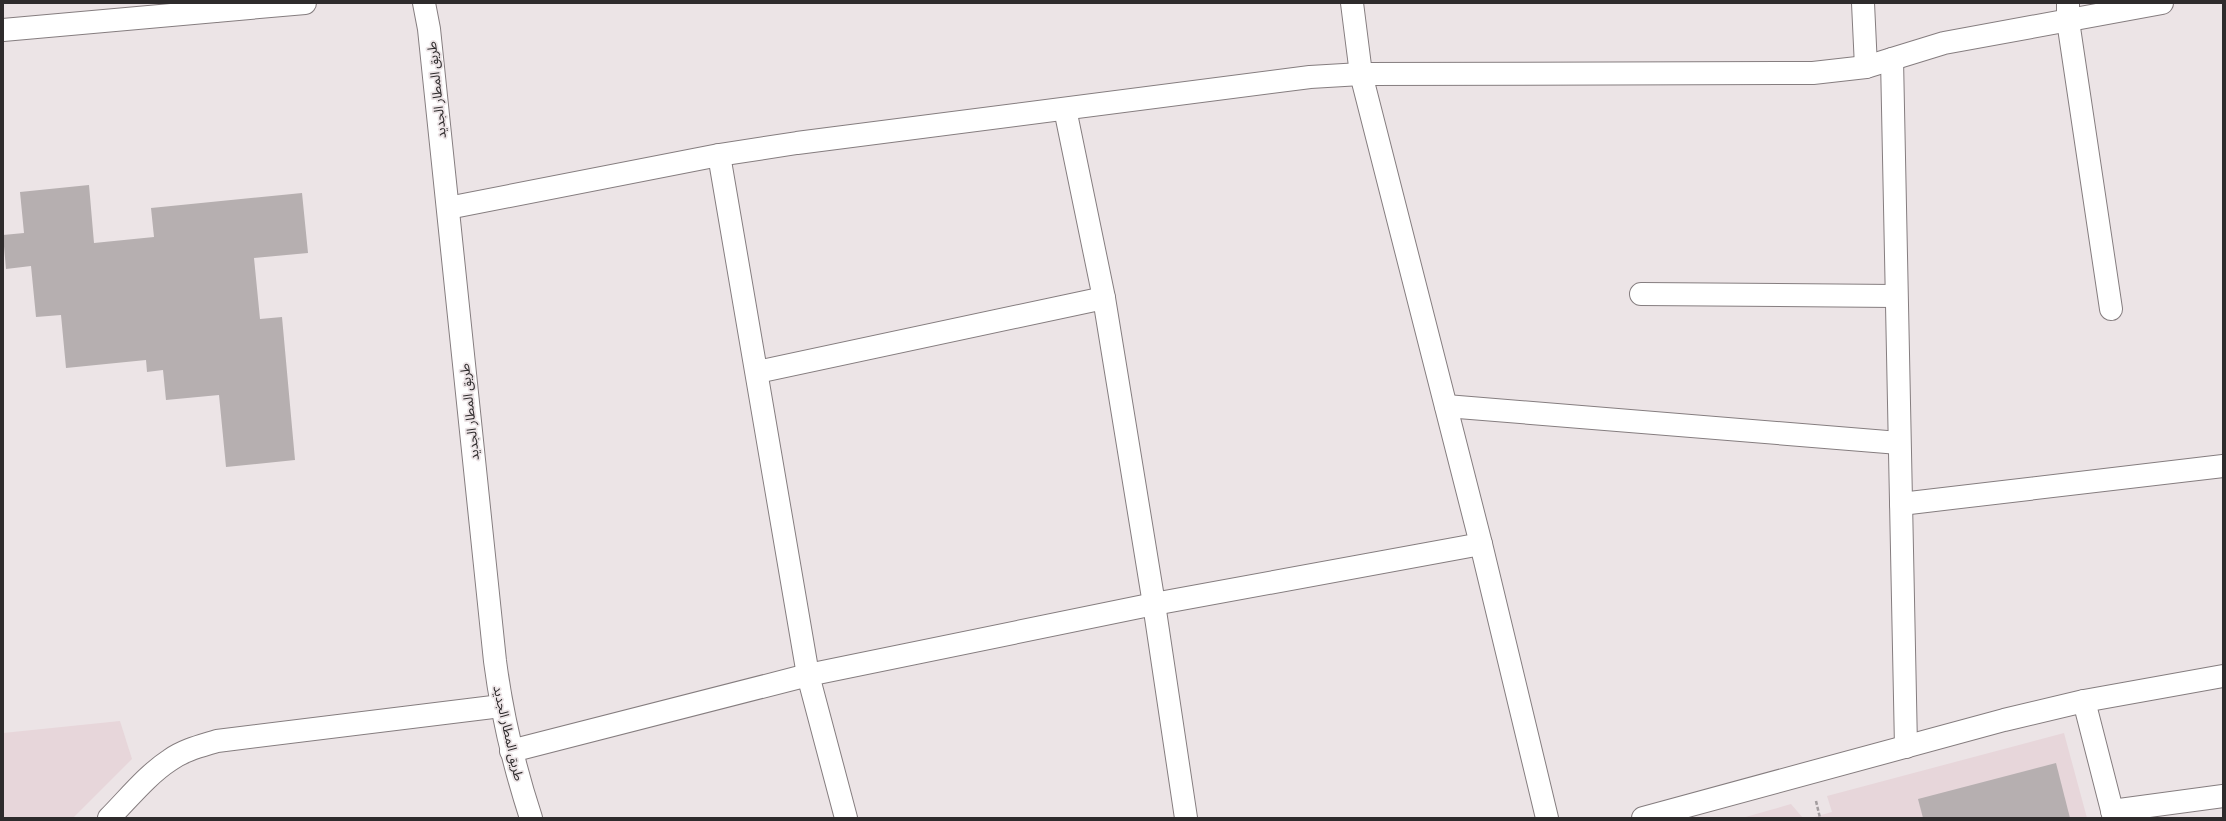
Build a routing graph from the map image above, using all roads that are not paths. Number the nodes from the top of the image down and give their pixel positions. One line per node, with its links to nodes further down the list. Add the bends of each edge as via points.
1 (305, 3): 6 (street)
2 (424, 3): 14 (street, طريق المطار الجديد)
3 (1352, 3): 11 (street)
4 (1863, 3): 10 (street)
5 (2162, 3): 7 (street)
6 (214, 7): 8 (street)
7 (2068, 12): 9 (street, via 1944,43); 18 (street)
8 (3, 30)
9 (1892, 59): 10 (street); 16 (street)
10 (1866, 67): 11 (street, via 1813,72)
11 (1361, 74): 12 (street, via 1310,77); 20 (street)
12 (1065, 108): 13 (street); 17 (street)
13 (719, 155): 14 (street); 19 (street)
14 (448, 208): 29 (street, طريق المطار الجديد)
15 (1641, 294): 16 (street)
16 (1896, 296): 21 (street)
17 (1104, 298): 19 (street); 25 (street)
18 (2111, 309)
19 (757, 372): 26 (street)
20 (1446, 406): 21 (street); 24 (street)
21 (1899, 443): 23 (street)
22 (2223, 466): 23 (street)
23 (1901, 504): 30 (street)
24 (1481, 544): 25 (street); 38 (street)
25 (1154, 604): 26 (street); 37 (street)
26 (808, 675): 31 (street); 36 (street)
27 (2223, 676): 28 (street)
28 (2084, 701): 30 (street); 34 (street)
29 (501, 706): 31 (street, طريق المطار الجديد); 33 (street, via 216,741 192,748 170,760)
30 (1906, 747): 39 (street)
31 (511, 751): 35 (street, طريق المطار الجديد)
32 (2223, 796): 34 (street)
33 (120, 813)
34 (2113, 814)
35 (531, 818)
36 (846, 818)
37 (1186, 818)
38 (1547, 818)
39 (1643, 818)

